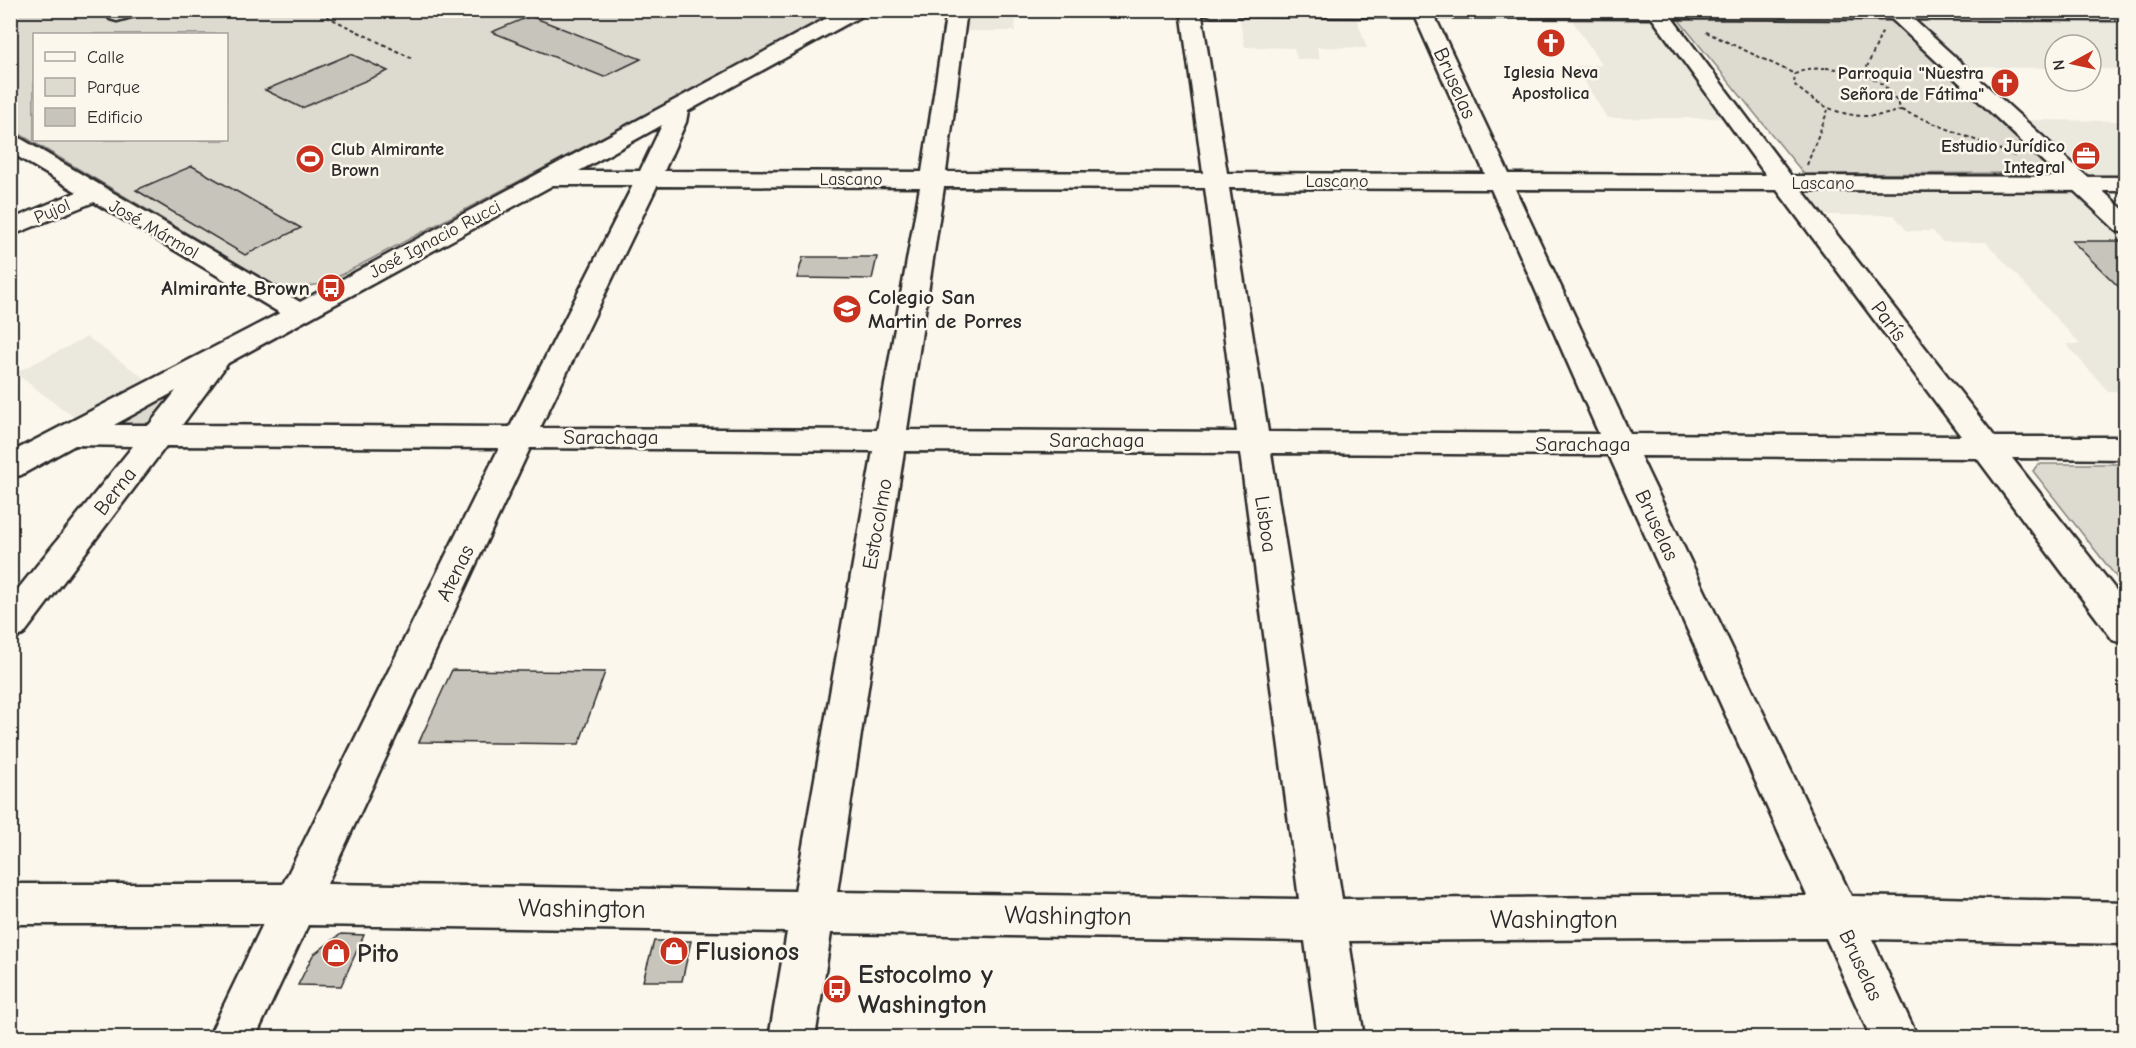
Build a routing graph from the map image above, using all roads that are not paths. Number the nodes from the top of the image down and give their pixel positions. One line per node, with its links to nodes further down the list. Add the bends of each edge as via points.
1 (836, 10): 2 (street)
2 (856, 10): 10 (street, José Ignacio Rucci)
3 (957, 10): 15 (street, Estocolmo)
4 (1191, 10): 16 (street, Lisboa)
5 (1212, 10): 6 (street)
6 (1422, 11): 7 (street); 17 (street, Bruselas)
7 (1656, 11): 9 (street); 14 (street, París)
8 (2126, 14): 9 (street)
9 (1889, 17): 18 (street)
10 (676, 108): 12 (street, José Ignacio Rucci); 13 (street, Atenas, via 675,122)
11 (10, 142): 20 (street, José Mármol)
12 (548, 178): 13 (street, Lascano); 23 (street, José Ignacio Rucci)
13 (649, 178): 15 (street, Lascano); 27 (street, Atenas)
14 (1794, 178): 17 (street, Lascano); 18 (street, Lascano); 31 (street, París)
15 (933, 179): 16 (street, Lascano); 28 (street, Estocolmo)
16 (1215, 181): 17 (street, Lascano); 29 (street, Lisboa)
17 (1500, 182): 30 (street, Bruselas)
18 (2079, 183): 19 (street, Lascano); 21 (street)
19 (2126, 184)
20 (94, 193): 22 (street, Pujol); 23 (street, José Mármol)
21 (2126, 226)
22 (10, 229)
23 (300, 313): 24 (street, José Ignacio Rucci)
24 (219, 356): 25 (street, José Ignacio Rucci); 26 (street, Berna)
25 (68, 435): 26 (street, Sarachaga); 33 (street, José Ignacio Rucci)
26 (158, 436): 27 (street, Sarachaga); 34 (street, Berna)
27 (520, 436): 28 (street, Sarachaga); 37 (street, Atenas)
28 (891, 438): 29 (street, Sarachaga); 38 (street, Estocolmo)
29 (1254, 441): 30 (street, Sarachaga); 40 (street, Lisboa)
30 (1619, 444): 31 (street, Sarachaga); 39 (street, Bruselas)
31 (1985, 447): 32 (street, Sarachaga); 35 (street, París)
32 (2126, 448)
33 (10, 467)
34 (10, 625)
35 (2126, 630)
36 (10, 904): 37 (street, Washington)
37 (296, 904): 38 (street, Washington); 42 (street, Atenas)
38 (812, 911): 40 (street, Washington); 43 (street, Estocolmo)
39 (1839, 917): 40 (street, Washington); 41 (street, Washington); 45 (street, Bruselas)
40 (1324, 920): 44 (street, Lisboa)
41 (2126, 923)
42 (231, 1038)
43 (792, 1038)
44 (1341, 1038)
45 (1895, 1038)

